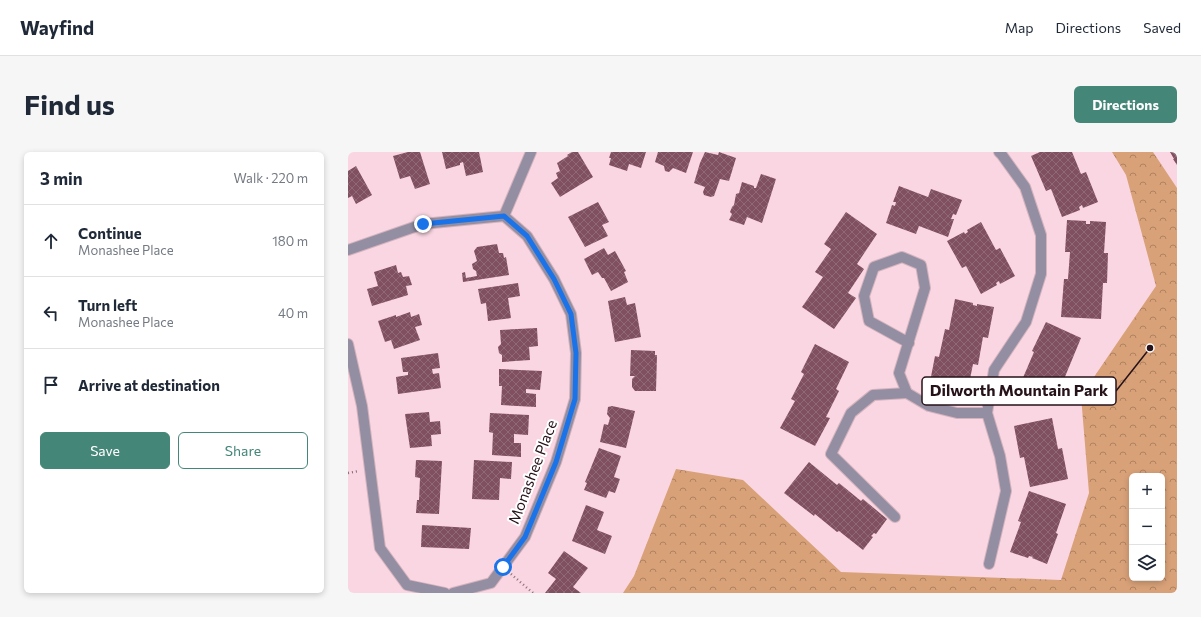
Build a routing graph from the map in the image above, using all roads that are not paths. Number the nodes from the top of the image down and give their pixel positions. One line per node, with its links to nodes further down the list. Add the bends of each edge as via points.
1 (531, 152): 3 (street)
2 (998, 152): 8 (street, via 1025,187 1042,235 1041,274 1026,322 994,370)
3 (504, 216): 4 (street, via 423,224); 12 (street, Monashee Place, via 527,236 554,279 571,314 576,353 575,399 556,462 525,537 491,583)
4 (348, 250)
5 (909, 343): 5 (street, via 925,288 920,265 902,257 874,268 864,296 869,321); 7 (street, via 899,373)
6 (348, 344): 11 (street, via 362,406 380,548 407,585)
7 (907, 393): 8 (street, via 929,406 957,413); 9 (street, via 873,395 851,413 831,454)
8 (987, 413): 10 (street, via 1000,456 1006,491)
9 (895, 517)
10 (989, 564)
11 (445, 593)
12 (453, 593)

